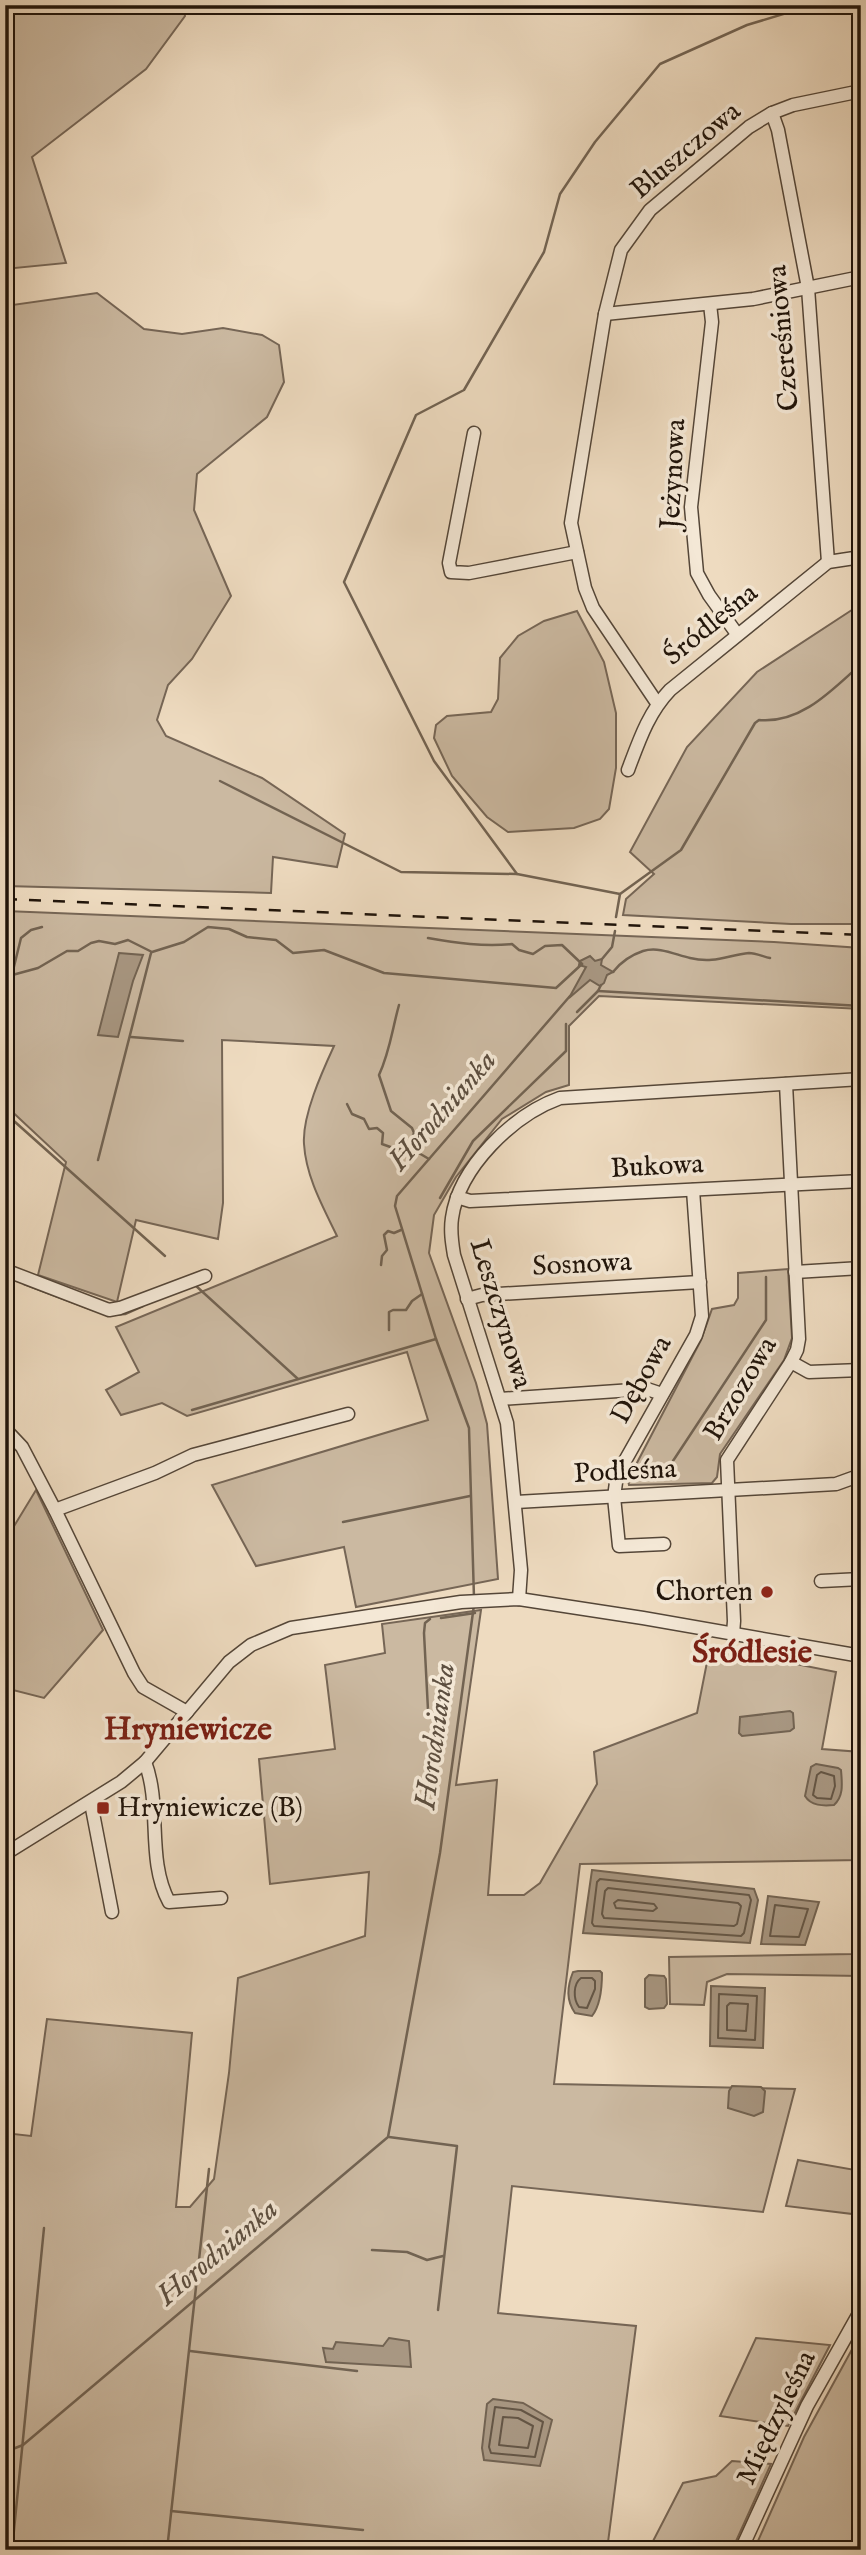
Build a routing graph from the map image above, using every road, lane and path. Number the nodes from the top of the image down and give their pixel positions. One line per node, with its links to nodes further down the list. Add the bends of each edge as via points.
1 (861, 91): 2 (street, Bluszczowa)
2 (772, 113): 4 (street, Czereśniowa); 6 (street, Bluszczowa, via 690,175 635,228 621,250)
3 (861, 277): 4 (street)
4 (808, 288): 5 (street); 10 (street, Czereśniowa)
5 (710, 304): 6 (street); 11 (street, Jeżynowa, via 712,322 691,507 697,573)
6 (605, 314): 8 (street, Bluszczowa, via 571,512)
7 (474, 433): 8 (street, via 451,572 469,573)
8 (577, 552): 12 (street, Bluszczowa, via 593,608)
9 (861, 557): 10 (street, Śródleśna)
10 (828, 562): 11 (street, Śródleśna)
11 (737, 634): 12 (street, Śródleśna)
12 (657, 703): 13 (street, Śródleśna)
13 (628, 770)
14 (861, 1079): 15 (street, Leszczynowa)
15 (786, 1084): 17 (street, Brzozowa); 19 (street, Leszczynowa, via 560,1098 520,1118 506,1131 476,1164)
16 (861, 1181): 17 (street, Bukowa)
17 (791, 1185): 18 (street, Bukowa); 22 (street, Brzozowa)
18 (693, 1190): 19 (street, Bukowa, via 470,1201); 24 (street, Dębowa)
19 (457, 1197): 25 (street, Leszczynowa, via 451,1235)
20 (861, 1268): 22 (street)
21 (5, 1270): 23 (street, via 109,1310)
22 (795, 1272): 26 (street, Brzozowa, via 799,1339)
23 (205, 1276)
24 (700, 1282): 25 (street, Sosnowa); 28 (street, Dębowa, via 702,1316 696,1335)
25 (467, 1299): 29 (street, Leszczynowa)
26 (791, 1362): 27 (street, via 817,1373); 33 (street, Brzozowa, via 730,1452)
27 (861, 1370)
28 (662, 1394): 29 (street, via 647,1389); 34 (street, Dębowa, via 617,1475)
29 (500, 1399): 35 (street, Leszczynowa)
30 (348, 1413): 36 (street, via 193,1455)
31 (5, 1429): 36 (street, via 22,1447)
32 (861, 1475): 33 (street, Podleśna, via 835,1484)
33 (726, 1491): 34 (street, Podleśna); 41 (street, Brzozowa)
34 (614, 1497): 35 (street, Podleśna); 37 (street, Dębowa, via 620,1546)
35 (516, 1502): 40 (street, Leszczynowa)
36 (55, 1510): 43 (street, via 142,1687)
37 (664, 1544)
38 (861, 1579): 39 (street)
39 (821, 1581)
40 (519, 1599): 41 (street); 43 (street, via 461,1602 272,1634 229,1662)
41 (733, 1634): 42 (street)
42 (861, 1656)
43 (187, 1712): 44 (street)
44 (145, 1762): 45 (street); 47 (street, via 159,1878 169,1902)
45 (91, 1803): 46 (street); 48 (street)
46 (5, 1854)
47 (221, 1898)
48 (112, 1912)
49 (861, 2310): 50 (street, Międzyleśna, via 807,2406)
50 (741, 2550)

